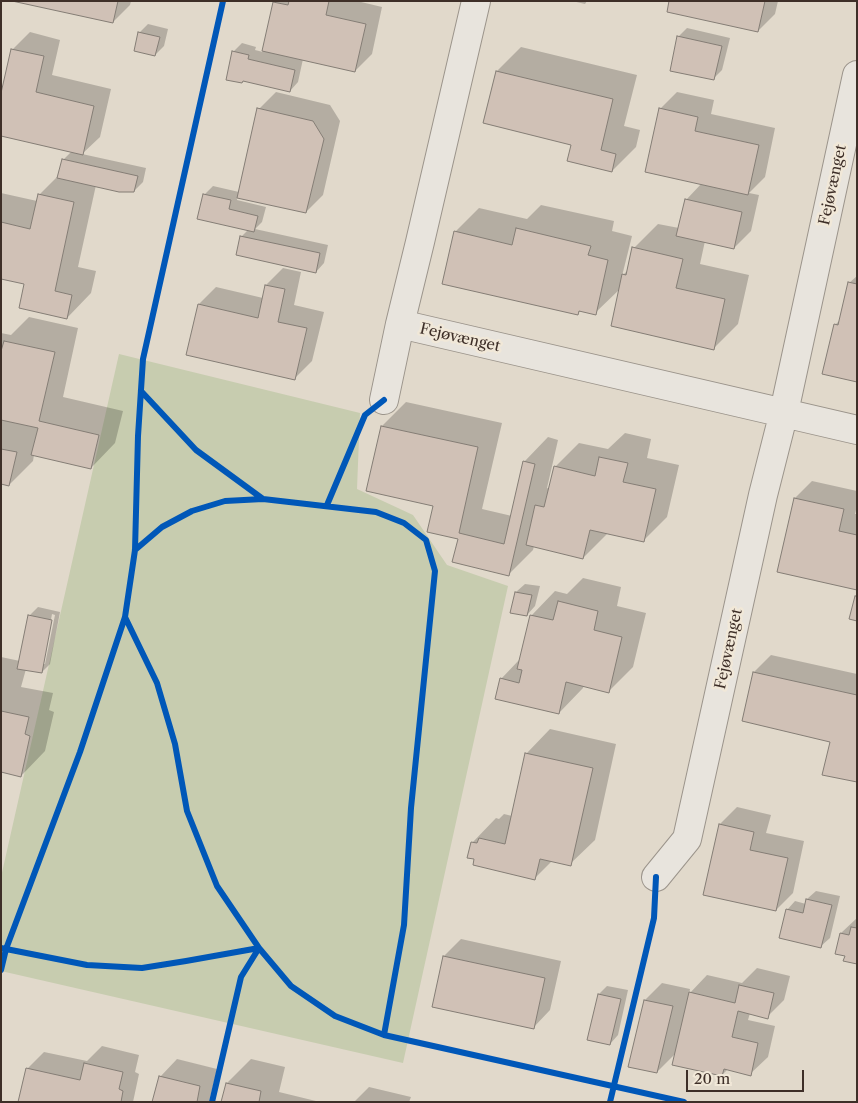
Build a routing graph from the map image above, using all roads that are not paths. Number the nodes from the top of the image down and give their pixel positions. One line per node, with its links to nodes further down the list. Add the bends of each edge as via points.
1 (476, 1): 3 (street, Fejøvænget)
2 (857, 75): 5 (street, Fejøvænget)
3 (400, 324): 4 (street, Fejøvænget); 5 (street, Fejøvænget)
4 (384, 400)
5 (784, 412): 6 (street, Fejøvænget); 7 (street, Fejøvænget, via 688,838)
6 (857, 430)
7 (656, 877)

